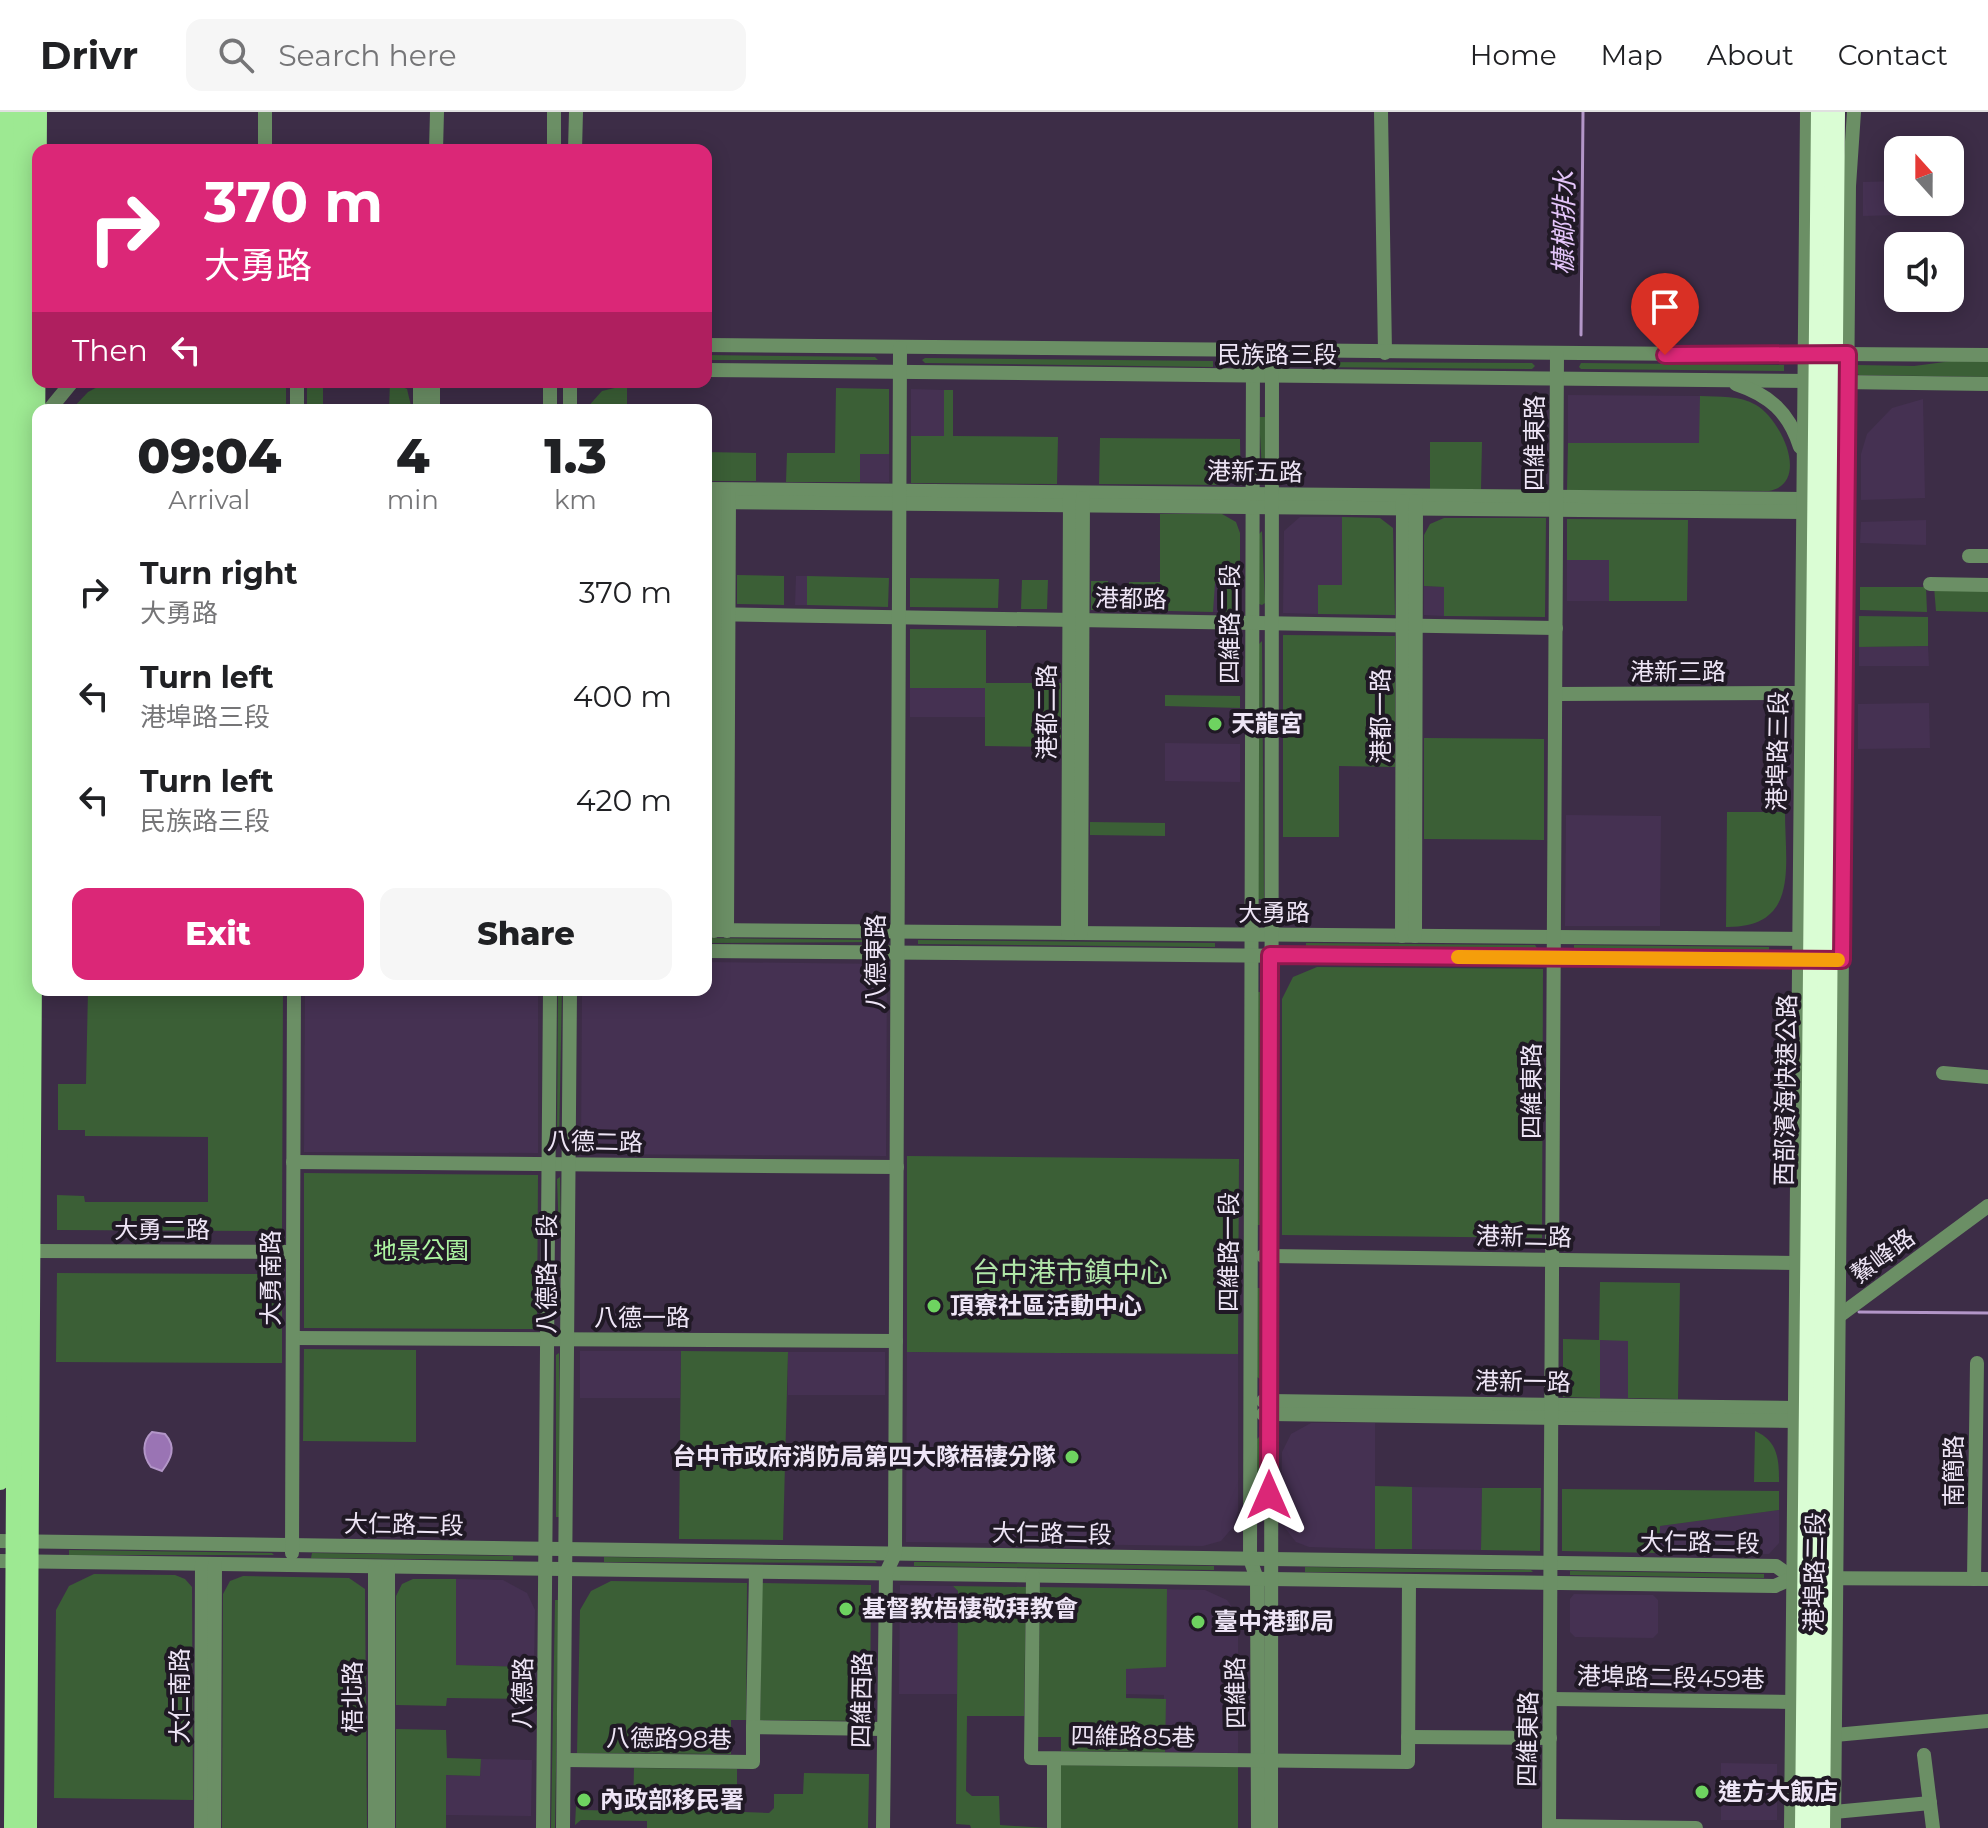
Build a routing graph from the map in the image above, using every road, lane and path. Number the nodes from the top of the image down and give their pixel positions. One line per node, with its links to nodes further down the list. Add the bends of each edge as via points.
1 (8, 112): 23 (main road)
2 (23, 112): 23 (main road)
3 (38, 112): 14 (main road)
4 (265, 112): 15 (street)
5 (437, 112): 16 (street)
6 (554, 112): 17 (street)
7 (576, 112): 18 (street)
8 (1381, 112): 26 (street)
9 (1810, 112): 30 (street, 港埠路三段)
10 (1821, 112): 165 (highway, 西部濱海快速公路, bridge)
11 (1835, 112): 166 (highway, 西部濱海快速公路, bridge)
12 (1844, 112): 19 (street)
13 (1854, 112): 19 (street)
14 (36, 144)
15 (265, 144)
16 (436, 144)
17 (554, 144)
18 (575, 144)
19 (1849, 186): 28 (street)
20 (32, 196): 23 (main road)
21 (712, 345): 22 (street, 民族路三段)
22 (900, 348): 24 (street, 民族路三段); 32 (street, 八德東路)
23 (21, 349): 42 (main road); 57 (main road)
24 (1253, 352): 25 (street, 民族路三段); 33 (street, 四維路二段)
25 (1272, 352): 26 (street, 民族路三段); 34 (street, 四維路二段)
26 (1385, 353): 27 (street, 民族路三段)
27 (1557, 354): 30 (street, 民族路三段); 35 (street, 四維東路)
28 (1848, 354): 29 (street, 民族路三段); 30 (street, 民族路三段); 38 (street)
29 (1988, 355)
30 (1804, 356): 37 (street, 港埠路三段)
31 (712, 370): 32 (street, 民族路三段)
32 (900, 373): 33 (street, 民族路三段); 46 (street, 八德東路)
33 (1253, 376): 34 (street, 民族路三段); 48 (street, 四維路二段)
34 (1272, 376): 35 (street, 民族路三段); 49 (street, 四維路二段)
35 (1557, 378): 36 (street, 民族路三段); 51 (street, 四維東路)
36 (1724, 380): 37 (street, 民族路三段); 43 (street, via 1759,392 1778,406 1792,425)
37 (1804, 380): 38 (street, 民族路三段); 43 (street, 港埠路三段)
38 (1847, 383): 39 (street, 民族路三段); 76 (street)
39 (1988, 384)
40 (67, 388): 41 (street)
41 (54, 404)
42 (32, 405)
43 (1803, 459): 52 (street, 港埠路三段)
44 (32, 468): 57 (main road)
45 (717, 496): 46 (street, 港新五路); 58 (street)
46 (900, 497): 47 (street, 港新五路); 59 (street, 八德東路)
47 (1077, 498): 48 (street, 港新五路); 60 (street, 港都二路)
48 (1253, 501): 49 (street, 港新五路); 61 (street, 四維路二段)
49 (1271, 501): 50 (street, 港新五路); 62 (street, 四維路二段)
50 (1410, 503): 51 (street, 港新五路); 63 (street, 港都一路)
51 (1556, 504): 52 (street, 港新五路); 64 (street, 四維東路)
52 (1803, 506): 66 (street, 港埠路三段)
53 (1969, 556): 54 (street)
54 (1988, 556)
55 (1930, 584): 56 (street)
56 (1988, 585)
57 (15, 592): 65 (main road); 69 (main road)
58 (717, 615): 59 (street, 港都路); 70 (street)
59 (899, 618): 60 (street, 港都路); 71 (street, 八德東路)
60 (1076, 620): 61 (street, 港都路); 72 (street, 港都二路)
61 (1252, 623): 62 (street, 港都路); 78 (street, 四維路二段)
62 (1271, 624): 63 (street, 港都路); 79 (street, 四維路二段)
63 (1410, 626): 64 (street, 港都路); 73 (street, 港都一路)
64 (1556, 628): 67 (street, 四維東路)
65 (32, 663)
66 (1801, 693): 67 (street, 港新三路); 75 (street, 港埠路三段)
67 (1556, 694): 74 (street, 四維東路)
68 (32, 737): 69 (main road)
69 (19, 924): 77 (main road)
70 (716, 931): 71 (street, 大勇路)
71 (898, 932): 72 (street, 大勇路); 81 (street, 八德東路)
72 (1075, 933): 78 (street, 大勇路)
73 (1409, 936): 74 (street, 大勇路); 79 (street, 大勇路)
74 (1554, 937): 75 (street, 大勇路); 82 (street, 四維東路)
75 (1799, 939): 76 (street, 大勇路); 83 (street, 港埠路三段)
76 (1842, 940): 84 (street)
77 (19, 944): 97 (main road); 114 (main road); 115 (main road)
78 (1251, 945): 79 (street, 大勇路); 81 (street, 大勇路); 99 (street, 四維路一段)
79 (1270, 945): 82 (street, 大勇路); 100 (street, 四維路一段)
80 (712, 951): 81 (street, 大勇路)
81 (898, 952): 93 (street, 八德東路)
82 (1554, 957): 83 (street, 大勇路); 101 (street, 四維東路)
83 (1799, 959): 84 (street, 大勇路); 102 (street, 港埠路三段)
84 (1842, 960): 103 (street)
85 (294, 996): 90 (street, 大勇南路)
86 (550, 996): 91 (street, 八德路一段)
87 (570, 996): 92 (street, 八德路一段)
88 (1943, 1073): 89 (street)
89 (1988, 1077)
90 (293, 1162): 91 (street, 八德二路); 98 (street, 大勇南路)
91 (549, 1164): 92 (street, 八德二路); 95 (street, 八德路一段)
92 (569, 1164): 93 (street, 八德二路); 96 (street, 八德路一段)
93 (897, 1167): 108 (street, 八德東路)
94 (1988, 1206): 103 (street, 鰲峰路)
95 (549, 1249): 96 (street); 106 (street, 八德路一段)
96 (569, 1249): 107 (street, 八德路一段)
97 (32, 1251): 98 (street, 大勇二路); 115 (main road)
98 (293, 1252): 105 (street, 大勇南路)
99 (1251, 1256): 100 (street, 港新二路); 110 (street, 四維路一段)
100 (1269, 1256): 101 (street, 港新二路); 111 (street, 四維路一段)
101 (1553, 1260): 102 (street, 港新二路); 112 (street, 四維東路)
102 (1796, 1263): 104 (street, 港埠路三段)
103 (1839, 1316): 104 (street); 132 (street, 港埠路二段)
104 (1795, 1317): 113 (street, 港埠路二段)
105 (293, 1338): 106 (street, 八德一路); 116 (street, 大勇南路)
106 (548, 1340): 107 (street, 八德一路); 118 (street, 八德路一段)
107 (569, 1340): 108 (street, 八德一路); 119 (street, 八德路一段)
108 (896, 1341): 117 (street, 八德東路)
109 (1977, 1363): 133 (street, 南簡路)
110 (1250, 1407): 111 (street, 港新一路); 120 (street, 四維路一段)
111 (1269, 1407): 112 (street, 港新一路); 121 (street, 四維路一段)
112 (1552, 1412): 113 (street, 港新一路); 123 (street, 四維東路)
113 (1795, 1415): 130 (street, 港埠路二段)
114 (0, 1481)
115 (15, 1541): 116 (street, 大仁路二段); 122 (main road)
116 (292, 1545): 118 (street, 大仁路二段); 125 (street, 大勇南路)
117 (895, 1554): 119 (street, 大仁路二段); 120 (street, 大仁路二段); 128 (street, 八德東路)
118 (547, 1559): 119 (street, 大仁路二段); 126 (street, 大仁路二段); 157 (street, 八德路)
119 (567, 1559): 127 (street, 大仁路二段); 146 (street, 八德路)
120 (1250, 1559): 121 (street, 大仁路二段); 131 (street, 四維路)
121 (1269, 1559): 123 (street, 大仁路二段); 131 (street, 四維路)
122 (15, 1562): 124 (street, 大仁路二段); 151 (main road); 152 (main road)
123 (1551, 1563): 130 (street, 大仁路二段, via 1776,1566); 135 (street, 四維東路)
124 (208, 1564): 125 (street, 大仁路二段); 153 (street, 大仁南路); 154 (street, 大仁南路)
125 (292, 1565): 126 (street, 大仁路二段)
126 (382, 1567): 155 (street, 梧北路); 156 (street, 梧北路)
127 (756, 1572): 128 (street, 大仁路二段); 139 (street)
128 (886, 1573): 129 (street, 大仁路二段); 140 (street, 四維西路)
129 (1033, 1576): 131 (street, 大仁路二段); 145 (street, 四維路85巷, via 1031,1758)
130 (1793, 1578): 132 (street); 135 (street, 大仁路二段, via 1775,1586); 137 (street, 港埠路二段)
131 (1263, 1579): 134 (street, 大仁路二段); 147 (street, 四維路)
132 (1837, 1579): 133 (street); 141 (street, 港埠路二段)
133 (1981, 1579)
134 (1409, 1581): 135 (street, 大仁路二段); 142 (street)
135 (1552, 1583): 136 (street, 四維東路)
136 (1550, 1699): 137 (street, 港埠路二段459巷); 143 (street, 四維東路)
137 (1792, 1702): 164 (street, 港埠路二段)
138 (1988, 1721): 141 (street)
139 (753, 1727): 140 (street, 八德路98巷); 146 (street, 八德路98巷, via 753,1762)
140 (884, 1729): 159 (street, 四維西路)
141 (1835, 1735): 149 (street, 港埠路二段)
142 (1408, 1737): 143 (street); 147 (street, 四維路85巷, via 1408,1762)
143 (1550, 1738): 150 (street, 四維東路)
144 (1924, 1755): 148 (street)
145 (1054, 1759): 147 (street, 四維路85巷); 160 (street)
146 (564, 1760): 158 (street, 八德路)
147 (1264, 1761): 161 (street, 四維路); 162 (street, 四維路)
148 (1930, 1803): 149 (street); 168 (street)
149 (1834, 1812): 167 (street, 港埠路二段)
150 (1549, 1827): 163 (street)
151 (13, 1828)
152 (28, 1828)
153 (201, 1828)
154 (214, 1828)
155 (375, 1828)
156 (388, 1828)
157 (543, 1828)
158 (563, 1828)
159 (883, 1828)
160 (1054, 1828)
161 (1258, 1828)
162 (1271, 1828)
163 (1696, 1828)
164 (1791, 1828)
165 (1805, 1828)
166 (1820, 1828)
167 (1834, 1828)
168 (1933, 1828)

